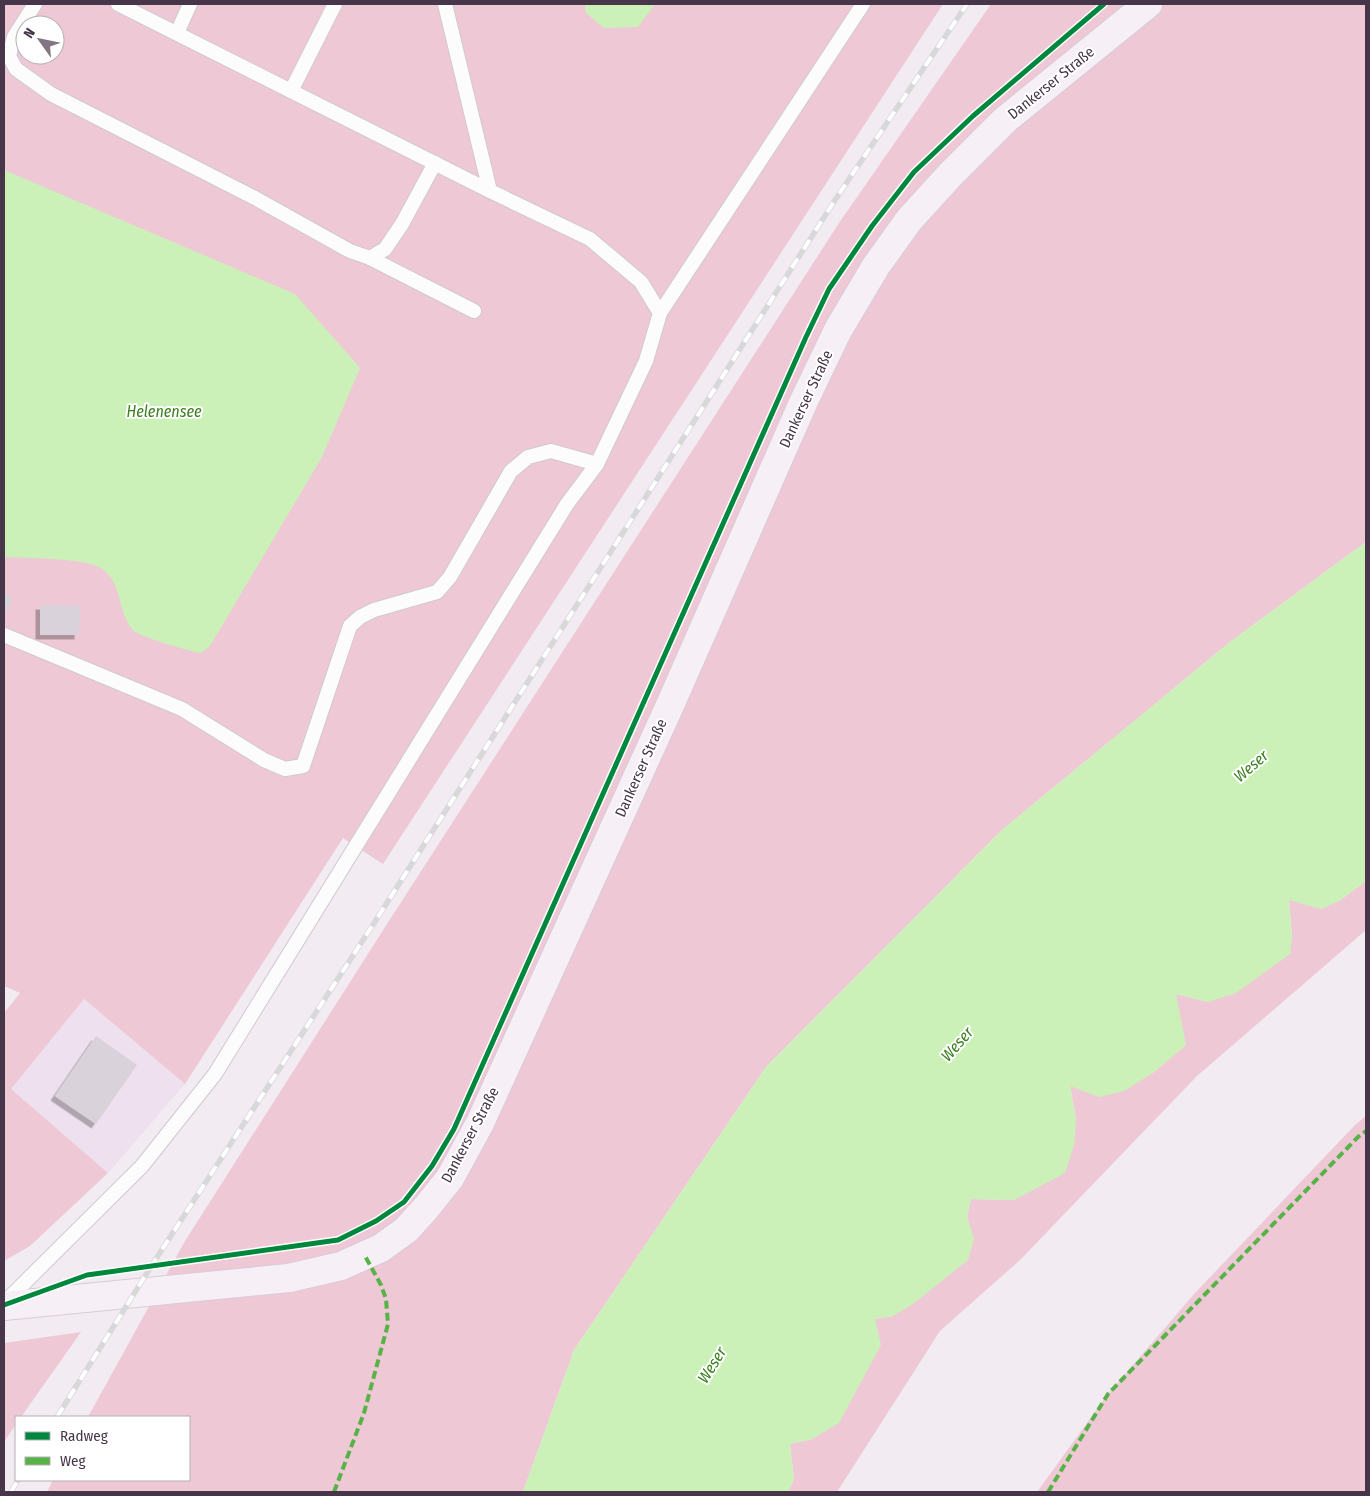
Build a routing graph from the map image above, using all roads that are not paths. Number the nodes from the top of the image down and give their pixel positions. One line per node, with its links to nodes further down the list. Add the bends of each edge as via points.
1 (35, 4): 12 (lane, via 14,37 10,56 16,69 52,94 350,251)
2 (118, 4): 8 (lane)
3 (190, 4): 8 (lane)
4 (335, 4): 9 (lane)
5 (445, 4): 11 (lane)
6 (863, 4): 14 (lane)
7 (1148, 4): 17 (main road, Dankerser Straße, via 1005,120 909,220 876,266 838,330 799,412 480,1123 450,1178 426,1208 406,1230 381,1248 342,1266 289,1278)
8 (176, 34): 9 (lane)
9 (291, 91): 10 (lane)
10 (435, 163): 11 (lane); 12 (lane, via 402,224 384,249)
11 (490, 191): 14 (lane, via 590,239 641,282)
12 (370, 258): 13 (lane)
13 (474, 311)
14 (660, 313): 15 (lane, via 646,361)
15 (597, 464): 16 (lane, via 551,451 528,457 511,471 438,592 374,610 350,626 303,766 284,769 182,709); 17 (lane, via 567,504 215,1074 142,1166)
16 (4, 635)
17 (4, 1304)

